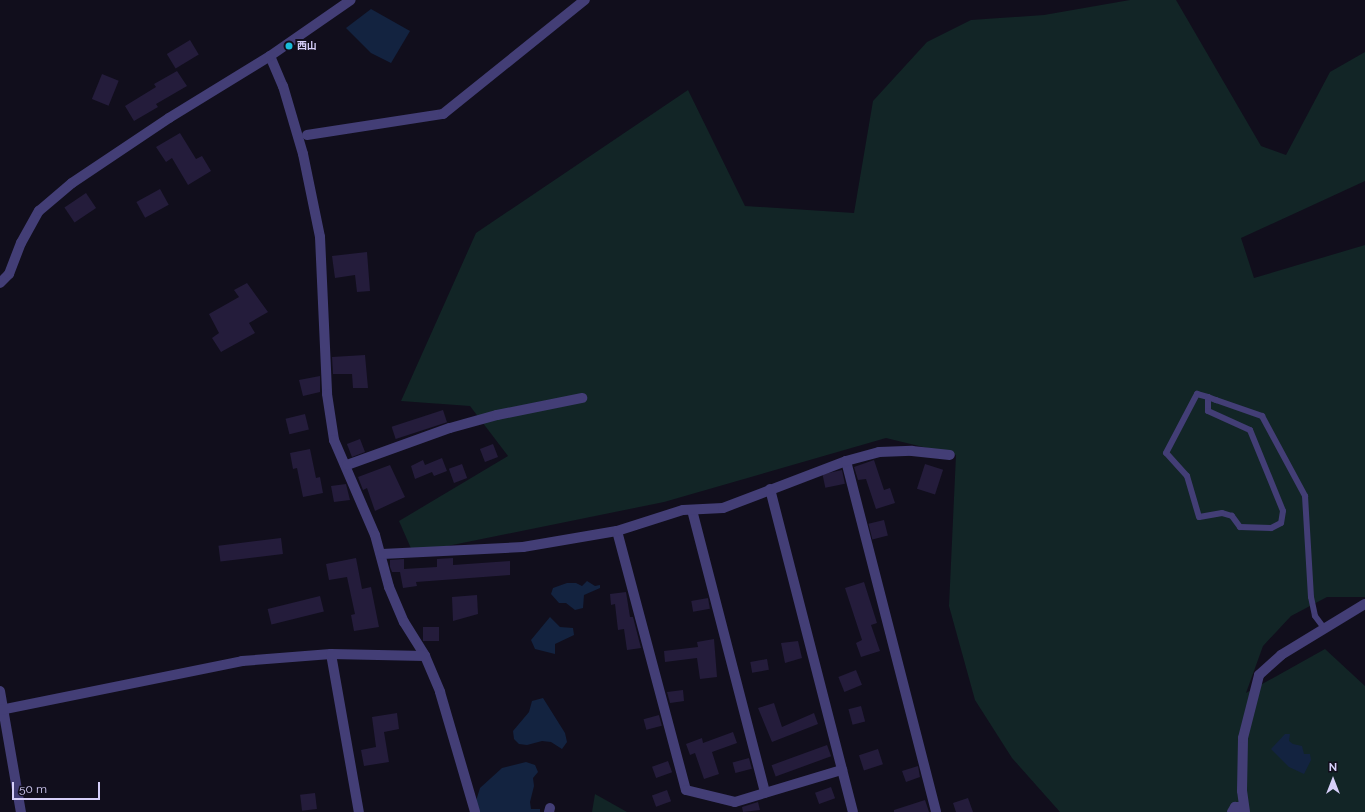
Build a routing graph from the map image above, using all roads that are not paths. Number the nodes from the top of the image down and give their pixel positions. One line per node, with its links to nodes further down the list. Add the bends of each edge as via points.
1 (351, 0): 3 (street)
2 (585, 0): 4 (street, via 443,114)
3 (270, 56): 5 (street, via 72,183 39,210 21,243 9,274); 10 (street, via 283,86 303,154 320,237 327,394 334,440)
4 (307, 136)
5 (0, 283)
6 (1208, 397): 6 (lane, via 1197,394 1166,453 1187,476 1199,517 1222,513 1232,516 1240,528 1271,528 1281,523 1283,512 1250,430 1208,411); 16 (lane, via 1262,416 1305,496 1311,597 1315,616)
7 (582, 398): 10 (street, via 497,415 450,428)
8 (950, 454): 9 (street, via 879,452)
9 (846, 461): 11 (street); 28 (street)
10 (347, 465): 14 (street)
11 (770, 489): 12 (street, via 723,508); 21 (street)
12 (692, 510): 13 (street); 22 (street)
13 (617, 531): 14 (street, via 523,547); 22 (street, via 686,790 735,802)
14 (382, 554): 18 (street, via 389,587 404,622)
15 (1365, 604): 16 (street)
16 (1324, 628): 23 (street, via 1281,655 1259,676 1244,738)
17 (331, 654): 18 (street); 20 (street, via 242,661); 25 (street)
18 (425, 656): 26 (street, via 440,692)
19 (0, 691): 20 (street)
20 (2, 710): 24 (street)
21 (842, 770): 22 (street); 27 (street)
22 (765, 793)
23 (1244, 809): 29 (street, via 1235,807)
24 (21, 812)
25 (359, 812)
26 (475, 812)
27 (853, 812)
28 (936, 812)
29 (1232, 812)

